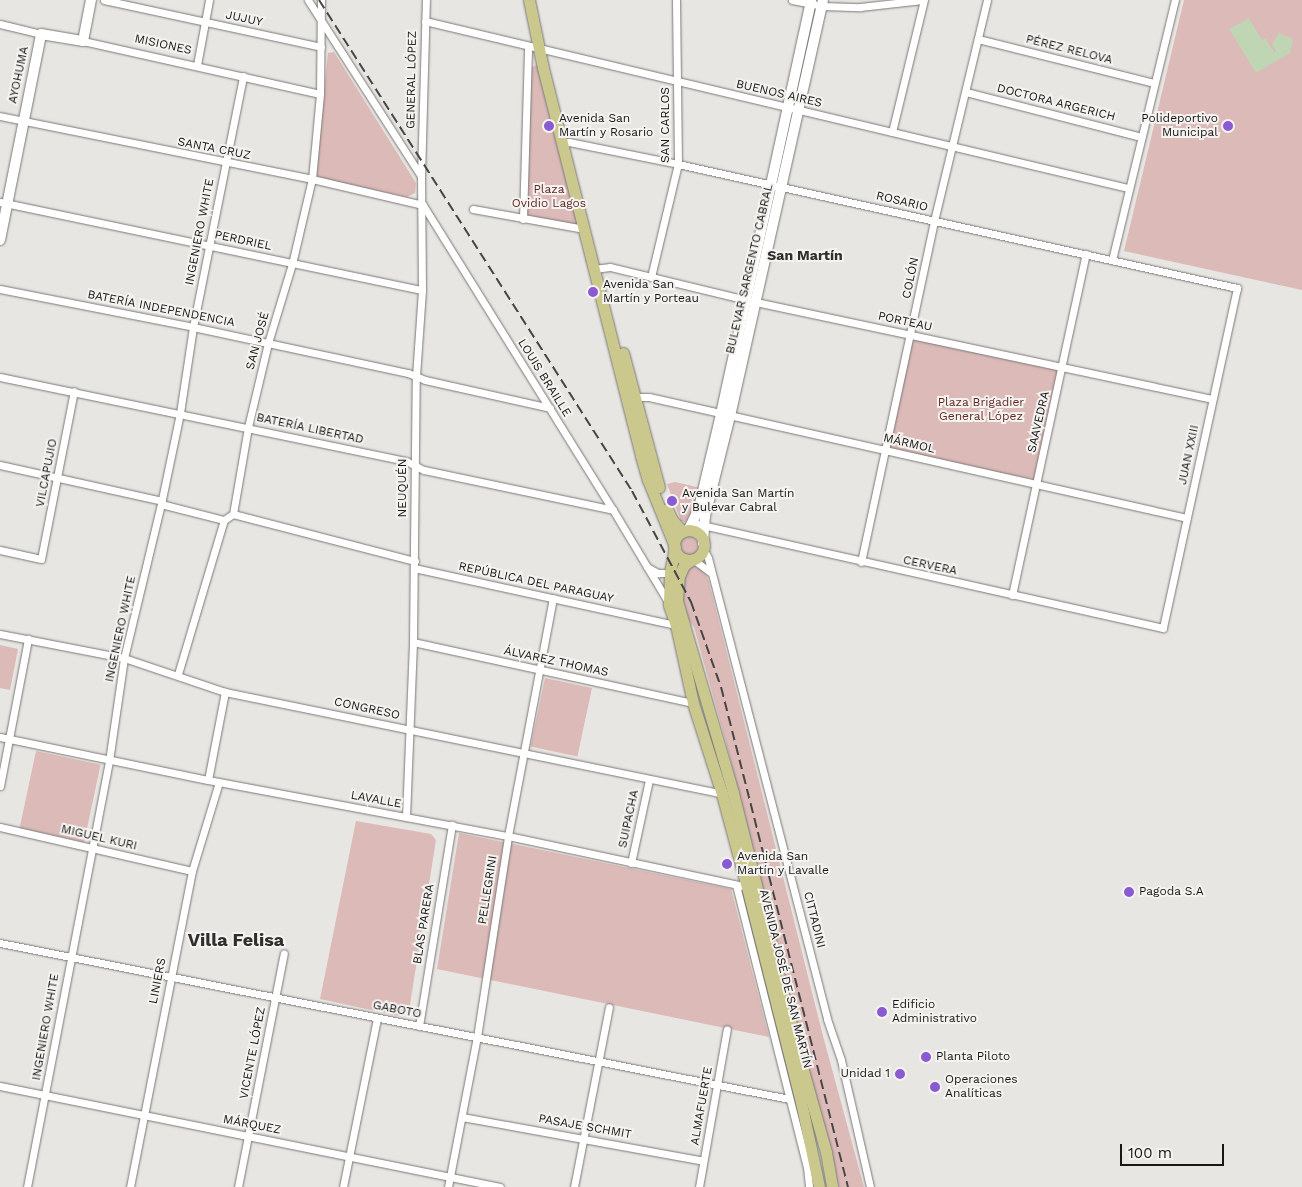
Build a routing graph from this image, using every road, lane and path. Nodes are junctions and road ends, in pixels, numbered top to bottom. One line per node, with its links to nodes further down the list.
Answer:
1 (91, 0): 22 (main road)
2 (104, 0): 18 (street, JUJUY)
3 (209, 0): 18 (street)
4 (308, 0): 16 (street)
5 (426, 0): 17 (street, GENERAL LÓPEZ)
6 (529, 0): 24 (main road)
7 (536, 0): 24 (main road)
8 (676, 0): 29 (street, SAN CARLOS)
9 (792, 0): 14 (street)
10 (921, 0): 15 (street); 36 (street)
11 (987, 0): 21 (street, COLÓN)
12 (1175, 0): 30 (street)
13 (321, 2): 16 (street, SAN JOSÉ)
14 (811, 2): 15 (street); 33 (main road, BULEVAR SARGENTO CABRAL)
15 (823, 3): 33 (main road, BULEVAR SARGENTO CABRAL)
16 (321, 21): 23 (street, SAN JOSÉ); 43 (street)
17 (425, 21): 24 (street, BUENOS AIRES); 40 (street, GENERAL LÓPEZ)
18 (205, 22): 23 (street, JUJUY); 25 (street)
19 (0, 24): 20 (street, MISIONES)
20 (41, 34): 22 (main road, MISIONES); 35 (main road, AYOHUMA)
21 (978, 39): 30 (street, PÉREZ RELOVA); 31 (street, COLÓN)
22 (83, 41): 25 (street, MISIONES)
23 (321, 47): 32 (street, SAN JOSÉ)
24 (538, 48): 26 (main road); 27 (street); 29 (street, BUENOS AIRES); 38 (main road)
25 (197, 65): 28 (street, MISIONES)
26 (543, 68): 27 (street); 38 (main road)
27 (528, 70): 50 (street)
28 (243, 76): 32 (street, MISIONES); 41 (street, INGENIERO WHITE)
29 (677, 81): 33 (street, BUENOS AIRES); 42 (street, SAN CARLOS)
30 (1154, 83): 37 (street)
31 (966, 92): 37 (street, DOCTORA ARGERICH); 39 (street, COLÓN)
32 (320, 94): 44 (street, SAN JOSÉ)
33 (793, 109): 36 (street, BUENOS AIRES); 45 (main road, BULEVAR SARGENTO CABRAL)
34 (0, 116): 35 (street, SANTA CRUZ)
35 (22, 120): 41 (street, SANTA CRUZ); 47 (main road, AYOHUMA)
36 (892, 132): 39 (street, BUENOS AIRES)
37 (1141, 137): 46 (street)
38 (566, 143): 42 (street, ROSARIO); 52 (main road); 58 (main road)
39 (952, 146): 46 (street, BUENOS AIRES); 51 (street, COLÓN)
40 (422, 160): 43 (street, NEUQUÉN)
41 (226, 163): 44 (street, SANTA CRUZ); 54 (street, INGENIERO WHITE)
42 (678, 164): 45 (street, ROSARIO); 59 (street, SAN CARLOS)
43 (421, 176): 48 (street, NEUQUÉN)
44 (312, 179): 48 (street, SANTA CRUZ); 57 (street, SAN JOSÉ)
45 (777, 186): 51 (street, ROSARIO); 63 (main road, BULEVAR SARGENTO CABRAL)
46 (1128, 188): 56 (street)
47 (4, 203): 53 (main road, AYOHUMA); 54 (street, PERDRIEL)
48 (423, 205): 62 (street, NEUQUÉN); 73 (street, LOUIS BRAILLE)
49 (473, 209): 50 (street)
50 (523, 219): 52 (street)
51 (934, 221): 55 (street, ROSARIO); 65 (street, COLÓN)
52 (584, 228): 58 (main road)
53 (0, 240)
54 (209, 245): 57 (street, PERDRIEL); 64 (street, INGENIERO WHITE)
55 (1086, 254): 56 (street, ROSARIO); 67 (street, SAAVEDRA)
56 (1112, 260): 60 (street, ROSARIO)
57 (292, 264): 62 (street, PERDRIEL); 66 (street, SAN JOSÉ)
58 (597, 268): 59 (street, PORTEAU); 71 (main road)
59 (651, 277): 63 (street, PORTEAU)
60 (1237, 288): 72 (street, JUAN XXIII)
61 (0, 289): 64 (street, BATERÍA INDEPENDENCIA)
62 (422, 290): 68 (street, NEUQUÉN)
63 (751, 301): 65 (street, PORTEAU); 75 (main road, BULEVAR SARGENTO CABRAL)
64 (193, 327): 66 (street, BATERÍA INDEPENDENCIA); 74 (street, INGENIERO WHITE)
65 (910, 335): 67 (street, PORTEAU); 77 (street, COLÓN)
66 (268, 343): 68 (street, BATERÍA INDEPENDENCIA); 76 (street, SAN JOSÉ)
67 (1063, 366): 72 (street, PORTEAU); 81 (street, SAAVEDRA)
68 (416, 376): 73 (street, BATERÍA INDEPENDENCIA); 79 (street, NEUQUÉN)
69 (0, 377): 70 (street, BATERÍA LIBERTAD)
70 (74, 391): 74 (street, BATERÍA LIBERTAD); 80 (street, VILCAPUJIO)
71 (630, 397): 75 (street, MÁRMOL); 87 (main road); 89 (main road)
72 (1212, 400): 85 (street, JUAN XXIII)
73 (550, 408): 83 (street, LOUIS BRAILLE)
74 (180, 413): 76 (street, BATERÍA LIBERTAD); 82 (street, INGENIERO WHITE)
75 (726, 415): 77 (street, MÁRMOL); 87 (main road, BULEVAR SARGENTO CABRAL)
76 (248, 427): 79 (street, BATERÍA LIBERTAD); 84 (street, SAN JOSÉ)
77 (885, 450): 81 (street, MÁRMOL); 92 (street, COLÓN)
78 (0, 465): 80 (street)
79 (414, 465): 83 (street, BATERÍA LIBERTAD); 93 (street, NEUQUÉN)
80 (58, 478): 82 (street); 90 (street, VILCAPUJIO)
81 (1036, 484): 85 (street, MÁRMOL); 97 (street, SAAVEDRA)
82 (161, 503): 86 (street); 106 (street, INGENIERO WHITE)
83 (613, 510): 94 (street, LOUIS BRAILLE)
84 (233, 514): 86 (street); 93 (street, REPÚBLICA DEL PARAGUAY)
85 (1187, 518): 102 (street, JUAN XXIII)
86 (224, 520): 108 (street)
87 (692, 527): 88 (main road); 89 (main road); 92 (street, CERVERA)
88 (703, 545): 91 (main road); 95 (street, CITTADINI)
89 (674, 546): 91 (main road); 96 (main road, AVENIDA JOSÉ DE SAN MARTÍN)
90 (0, 550)
91 (693, 560): 95 (street); 120 (main road, AVENIDA JOSÉ DE SAN MARTÍN)
92 (861, 562): 97 (street, CERVERA)
93 (414, 564): 98 (street, REPÚBLICA DEL PARAGUAY); 105 (street, NEUQUÉN)
94 (645, 566): 96 (street); 99 (street, LOUIS BRAILLE)
95 (711, 572): 162 (street, CITTADINI)
96 (670, 573): 99 (main road, AVENIDA JOSÉ DE SAN MARTÍN)
97 (1012, 595): 102 (street, CERVERA)
98 (553, 598): 100 (street, REPÚBLICA DEL PARAGUAY); 107 (street, PELLEGRINI)
99 (669, 606): 100 (street); 101 (main road, AVENIDA JOSÉ DE SAN MARTÍN)
100 (653, 620): 101 (street, REPÚBLICA DEL PARAGUAY)
101 (676, 625): 110 (main road, AVENIDA JOSÉ DE SAN MARTÍN)
102 (1163, 628)
103 (0, 634): 104 (street, CONGRESO)
104 (28, 639): 106 (street, CONGRESO); 113 (street)
105 (413, 642): 107 (street, ÁLVAREZ THOMAS); 111 (street, NEUQUÉN)
106 (124, 658): 108 (street, CONGRESO); 115 (street, INGENIERO WHITE)
107 (540, 671): 110 (street, ÁLVAREZ THOMAS); 114 (street, PELLEGRINI)
108 (178, 674): 109 (street, CONGRESO)
109 (225, 692): 111 (street, CONGRESO); 116 (street)
110 (694, 703): 120 (main road, AVENIDA JOSÉ DE SAN MARTÍN)
111 (410, 730): 114 (street, CONGRESO); 121 (street, NEUQUÉN)
112 (0, 737): 113 (street, LAVALLE)
113 (9, 739): 115 (street, LAVALLE); 119 (street)
114 (524, 752): 117 (street, CONGRESO); 124 (street, PELLEGRINI)
115 (109, 761): 116 (street, LAVALLE); 125 (street, INGENIERO WHITE)
116 (208, 780): 118 (street, LAVALLE)
117 (649, 780): 120 (street, CONGRESO); 126 (street, SUIPACHA)
118 (219, 782): 121 (street, LAVALLE); 127 (street, LINIERS)
119 (0, 786)
120 (727, 794): 128 (main road, AVENIDA JOSÉ DE SAN MARTÍN); 161 (main road, AVENIDA JOSÉ DE SAN MARTÍN)
121 (406, 817): 122 (street, LAVALLE)
122 (452, 825): 124 (street, LAVALLE); 136 (street, BLAS PARERA)
123 (0, 827): 125 (street, MIGUEL KURI)
124 (508, 836): 126 (street, LAVALLE); 138 (street, PELLEGRINI)
125 (92, 848): 127 (street, MIGUEL KURI); 131 (street, INGENIERO WHITE)
126 (631, 863): 128 (street, LAVALLE)
127 (192, 871): 132 (street, LINIERS)
128 (742, 886): 143 (street); 160 (main road, AVENIDA JOSÉ DE SAN MARTÍN)
129 (0, 943): 131 (street, GABOTO)
130 (284, 953): 133 (street, VICENTE LÓPEZ)
131 (70, 957): 132 (street, GABOTO); 142 (street, INGENIERO WHITE)
132 (170, 976): 133 (street, GABOTO); 144 (street, LINIERS)
133 (276, 997): 135 (street, GABOTO); 146 (street, VICENTE LÓPEZ)
134 (609, 1007): 139 (street)
135 (377, 1018): 136 (street, GABOTO); 148 (street)
136 (419, 1026): 138 (street, GABOTO)
137 (727, 1029): 140 (street, ALMAFUERTE)
138 (477, 1037): 139 (street, GABOTO); 145 (street, PELLEGRINI)
139 (598, 1061): 140 (street, GABOTO); 147 (street)
140 (717, 1085): 143 (street, GABOTO); 149 (street, ALMAFUERTE)
141 (0, 1086): 142 (street, MÁRQUEZ)
142 (46, 1095): 144 (street, MÁRQUEZ); 151 (street, INGENIERO WHITE)
143 (789, 1099): 159 (street)
144 (146, 1115): 146 (street, MÁRQUEZ); 152 (street, LINIERS)
145 (462, 1117): 147 (street, PASAJE SCHMIT); 150 (street, PELLEGRINI)
146 (248, 1136): 148 (street, MÁRQUEZ); 153 (street, VICENTE LÓPEZ)
147 (583, 1138): 149 (street, PASAJE SCHMIT); 157 (street)
148 (349, 1156): 150 (street, MÁRQUEZ); 154 (street)
149 (703, 1161): 158 (street, ALMAFUERTE)
150 (450, 1177): 155 (street, PELLEGRINI); 156 (street, MÁRQUEZ)
151 (28, 1187)
152 (130, 1187)
153 (238, 1187)
154 (343, 1187)
155 (448, 1187)
156 (500, 1187)
157 (574, 1187)
158 (699, 1187)
159 (809, 1187)
160 (819, 1187)
161 (834, 1187)
162 (870, 1187)

